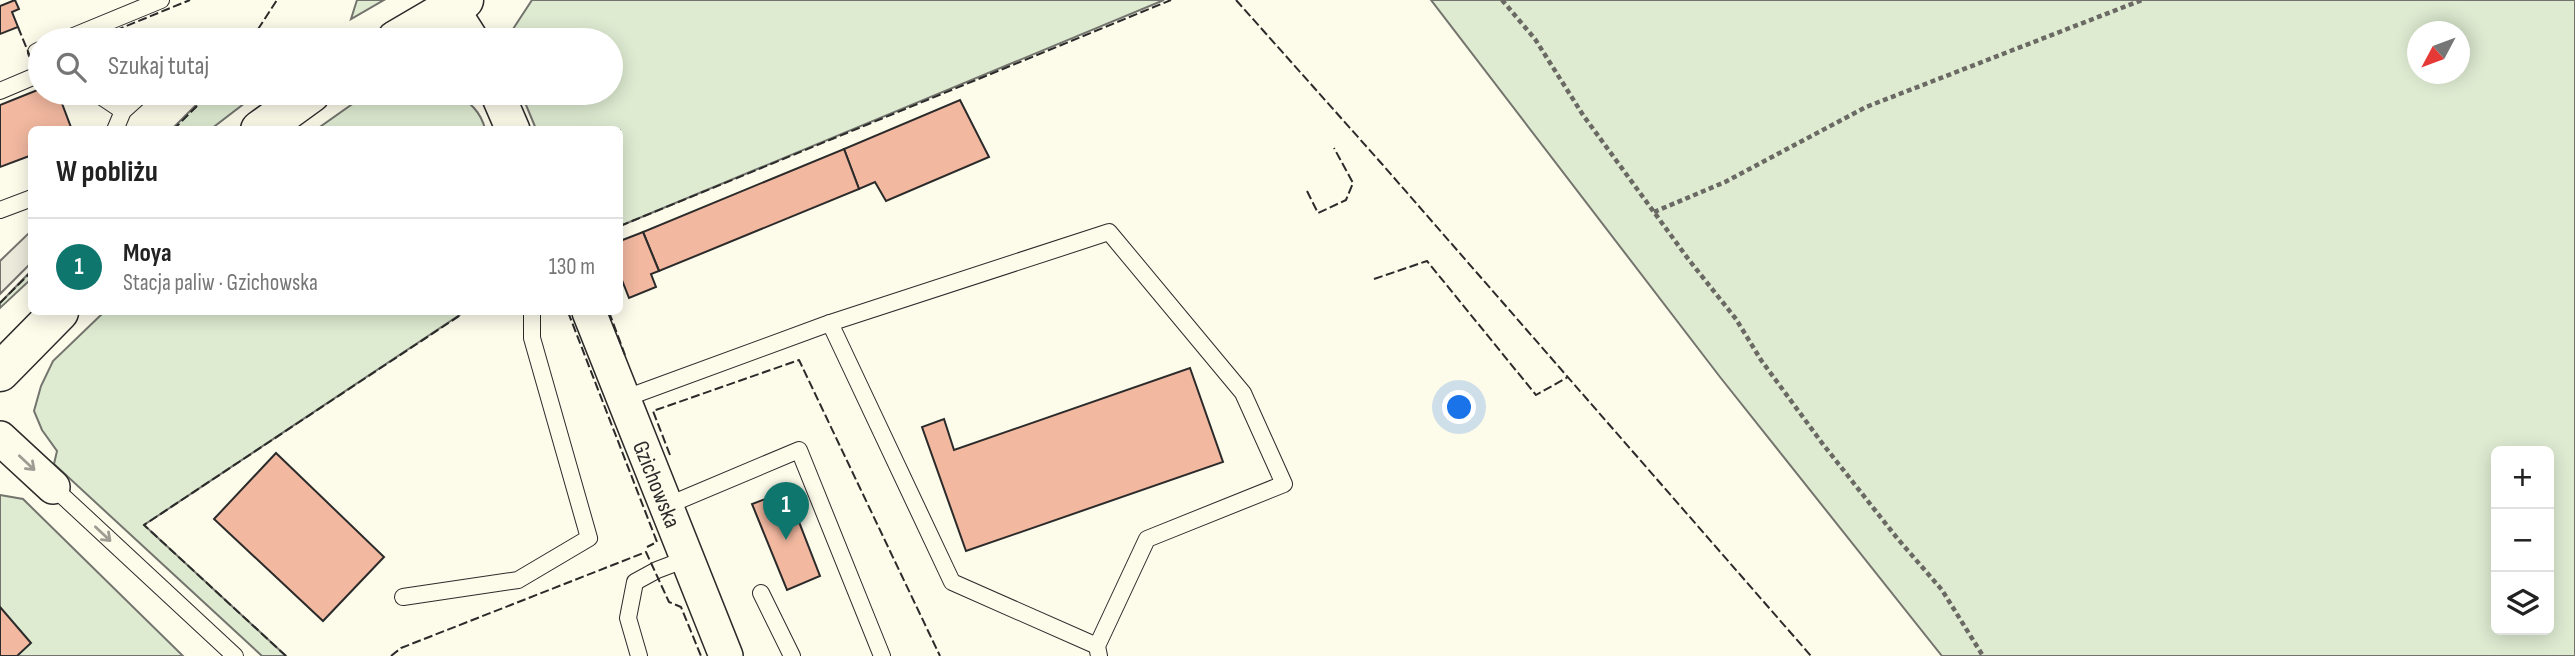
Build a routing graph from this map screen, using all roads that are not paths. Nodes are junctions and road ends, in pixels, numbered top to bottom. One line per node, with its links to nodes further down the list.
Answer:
1 (161, 0): 3 (lane)
2 (458, 3): 4 (street); 5 (street)
3 (93, 28)
4 (416, 28)
5 (467, 28)
6 (28, 79): 7 (lane)
7 (0, 91)
8 (114, 105): 12 (lane)
9 (129, 105): 12 (lane)
10 (294, 105): 14 (street)
11 (502, 105): 15 (street)
12 (123, 111): 13 (lane)
13 (117, 126)
14 (266, 126)
15 (511, 126)
16 (28, 200): 17 (lane)
17 (0, 210)
18 (56, 315): 22 (street)
19 (532, 315): 29 (lane)
20 (590, 315): 23 (street, Gzichowska)
21 (830, 323): 23 (lane); 30 (lane); 30 (lane)
22 (0, 372)
23 (623, 399): 26 (street, Gzichowska)
24 (0, 438): 25 (street, one-way to 25)
25 (53, 487): 31 (lane, one-way to 31)
26 (666, 506): 27 (street, Gzichowska); 35 (lane)
27 (686, 559): 32 (lane); 33 (street, Gzichowska)
28 (761, 593): 34 (lane)
29 (403, 597)
30 (1098, 651)
31 (235, 656)
32 (639, 656)
33 (726, 656)
34 (792, 656)
35 (882, 656)

